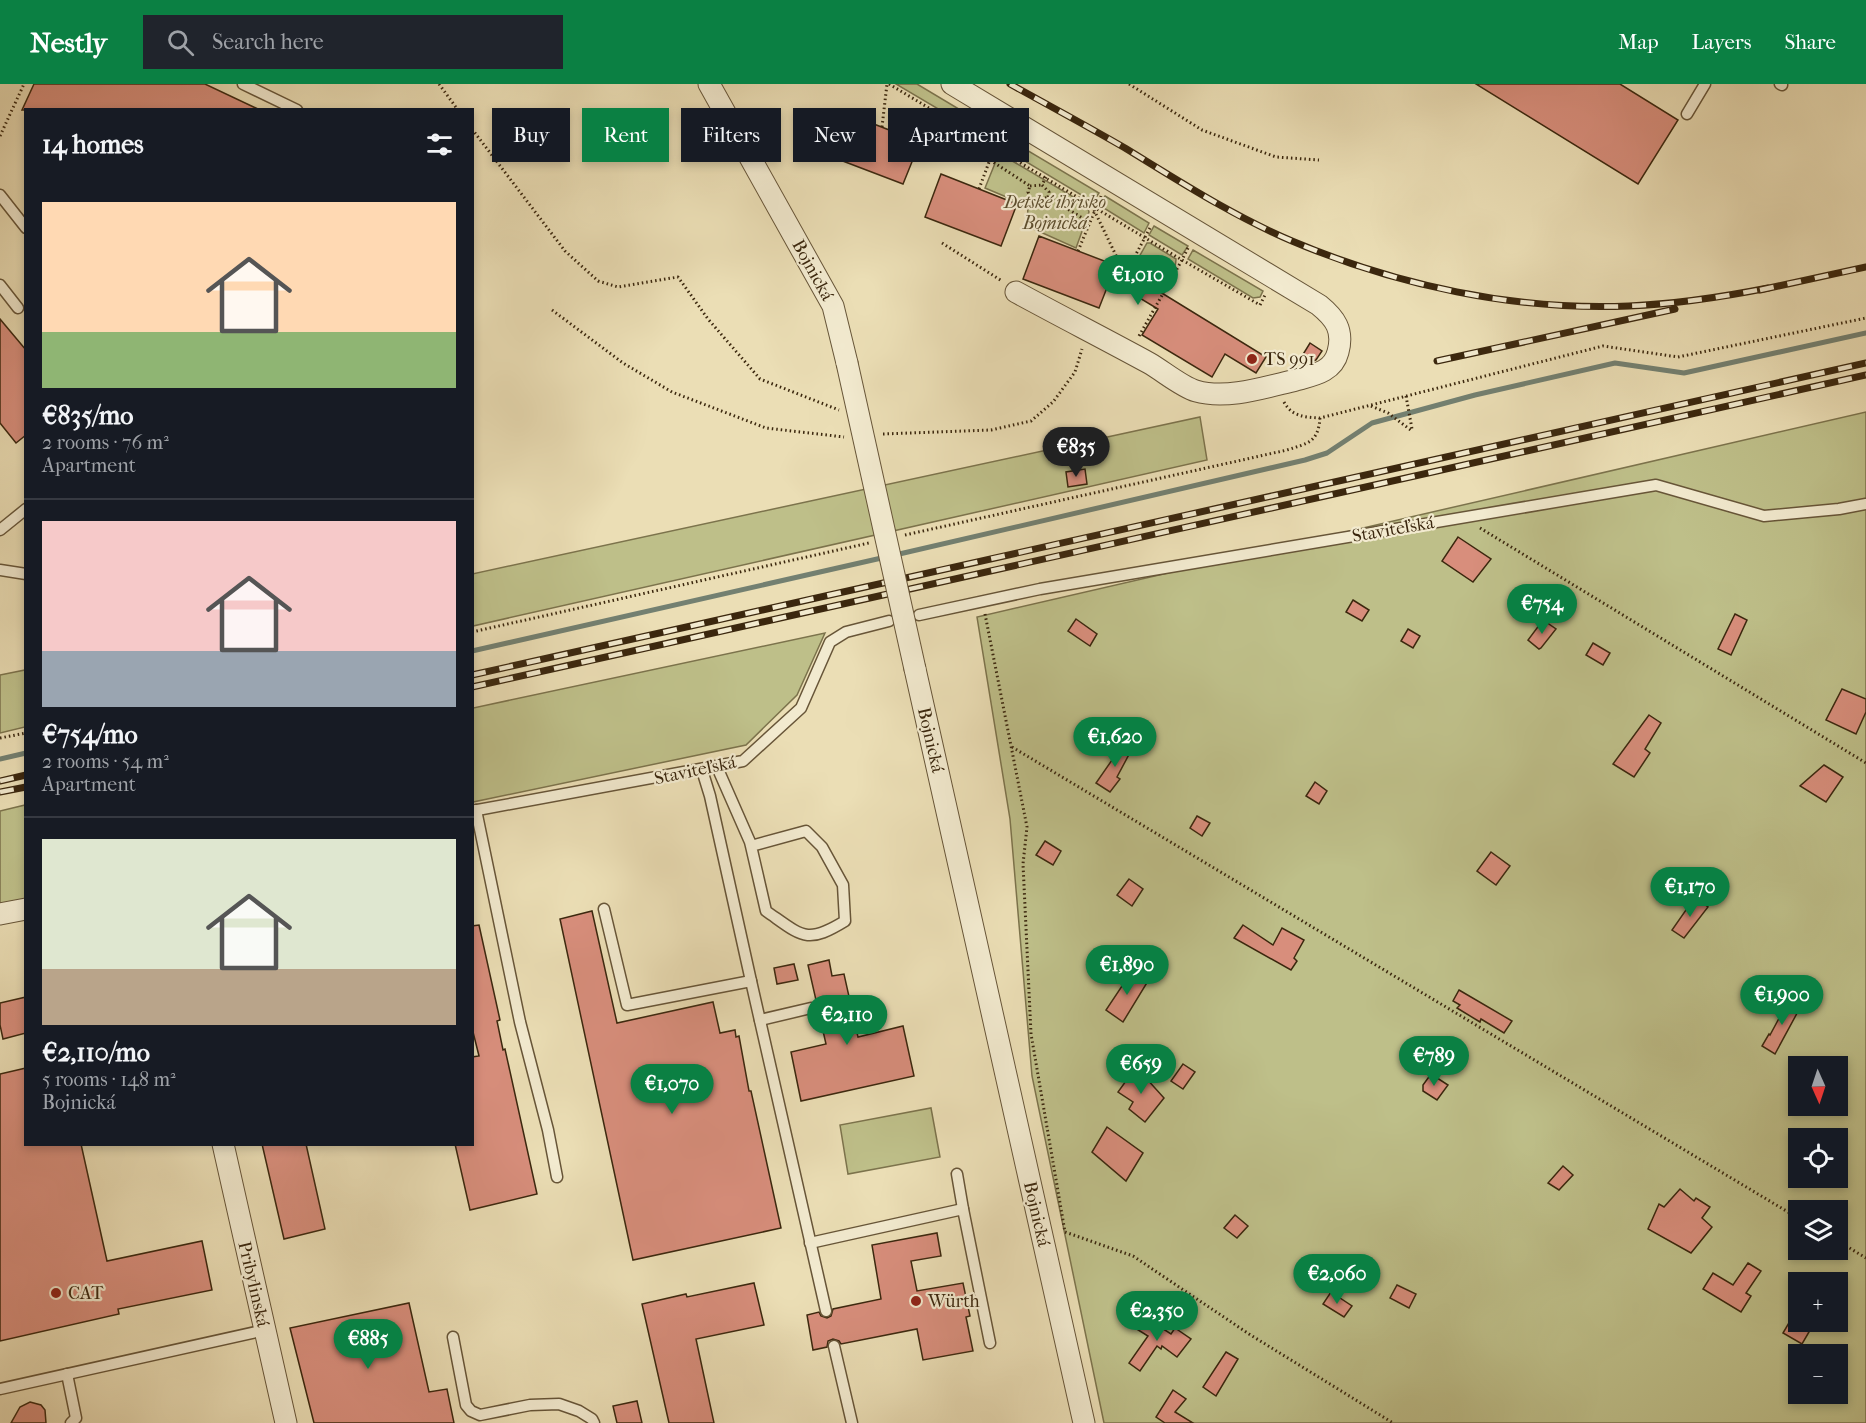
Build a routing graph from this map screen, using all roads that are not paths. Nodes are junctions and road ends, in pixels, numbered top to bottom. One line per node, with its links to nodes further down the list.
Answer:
1 (243, 84): 5 (lane)
2 (709, 84): 45 (street, Bojnická, bridge)
3 (952, 84): 10 (street)
4 (1705, 84): 6 (lane)
5 (293, 108)
6 (1687, 114)
7 (0, 195): 8 (lane)
8 (24, 225)
9 (0, 285): 11 (lane)
10 (1016, 292)
11 (18, 308)
12 (1866, 504): 17 (lane, Staviteľská)
13 (24, 511): 14 (lane)
14 (0, 530)
15 (0, 570): 16 (lane)
16 (24, 574)
17 (919, 615)
18 (889, 621): 19 (lane, Staviteľská)
19 (717, 767): 20 (lane, Staviteľská); 22 (lane)
20 (702, 770): 21 (lane, Staviteľská); 26 (lane)
21 (474, 811): 31 (lane)
22 (751, 846): 22 (lane)
23 (24, 909): 25 (street)
24 (604, 909): 26 (lane)
25 (0, 914)
26 (751, 981): 28 (lane)
27 (811, 1008): 28 (lane)
28 (760, 1020): 33 (lane)
29 (223, 1146): 35 (street, Pribylinská)
30 (957, 1174): 32 (lane)
31 (557, 1177)
32 (963, 1209): 33 (lane); 37 (lane)
33 (810, 1243): 34 (lane)
34 (826, 1311)
35 (265, 1330): 39 (lane); 42 (street, Pribylinská)
36 (453, 1336): 43 (lane)
37 (990, 1343)
38 (834, 1346): 44 (lane)
39 (67, 1374): 40 (lane); 41 (lane)
40 (0, 1389)
41 (71, 1423)
42 (286, 1423)
43 (594, 1423)
44 (852, 1423)
45 (1084, 1423)

